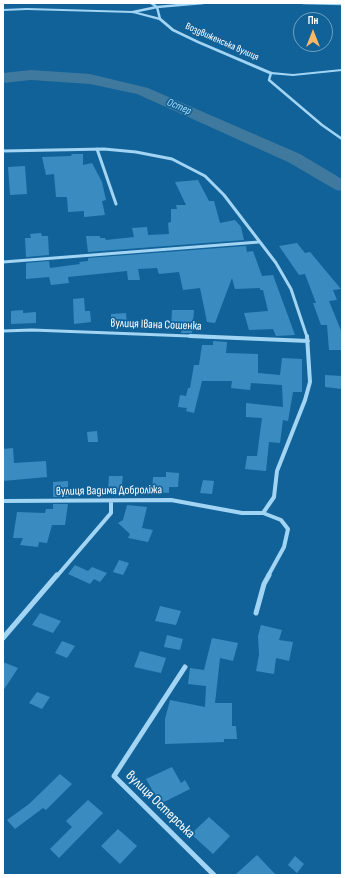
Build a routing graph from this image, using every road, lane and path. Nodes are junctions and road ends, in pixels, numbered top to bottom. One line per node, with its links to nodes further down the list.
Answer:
1 (151, 3): 5 (street)
2 (203, 3): 5 (street)
3 (303, 3): 4 (street)
4 (342, 4)
5 (157, 7): 7 (street); 8 (street)
6 (3, 10): 7 (street, Воздвиженська вулиця)
7 (133, 12): 8 (street, Воздвиженська вулиця)
8 (160, 19): 10 (street, Воздвиженська вулиця)
9 (342, 70): 10 (street, Воздвиженська вулиця)
10 (271, 73): 11 (street)
11 (342, 139)
12 (97, 149): 13 (street); 14 (street); 15 (street)
13 (3, 151)
14 (116, 204)
15 (259, 242): 16 (street); 18 (street)
16 (3, 262)
17 (3, 331): 18 (street, вулиця Івана Сошенка)
18 (308, 341): 21 (street)
19 (3, 501): 20 (street, вулиця Вадима Доброліжа)
20 (111, 502): 21 (street, вулиця Вадима Доброліжа); 23 (street)
21 (263, 514): 22 (street)
22 (256, 613)
23 (3, 638)
24 (185, 666): 25 (street, вулиця Остерська)
25 (214, 875)

